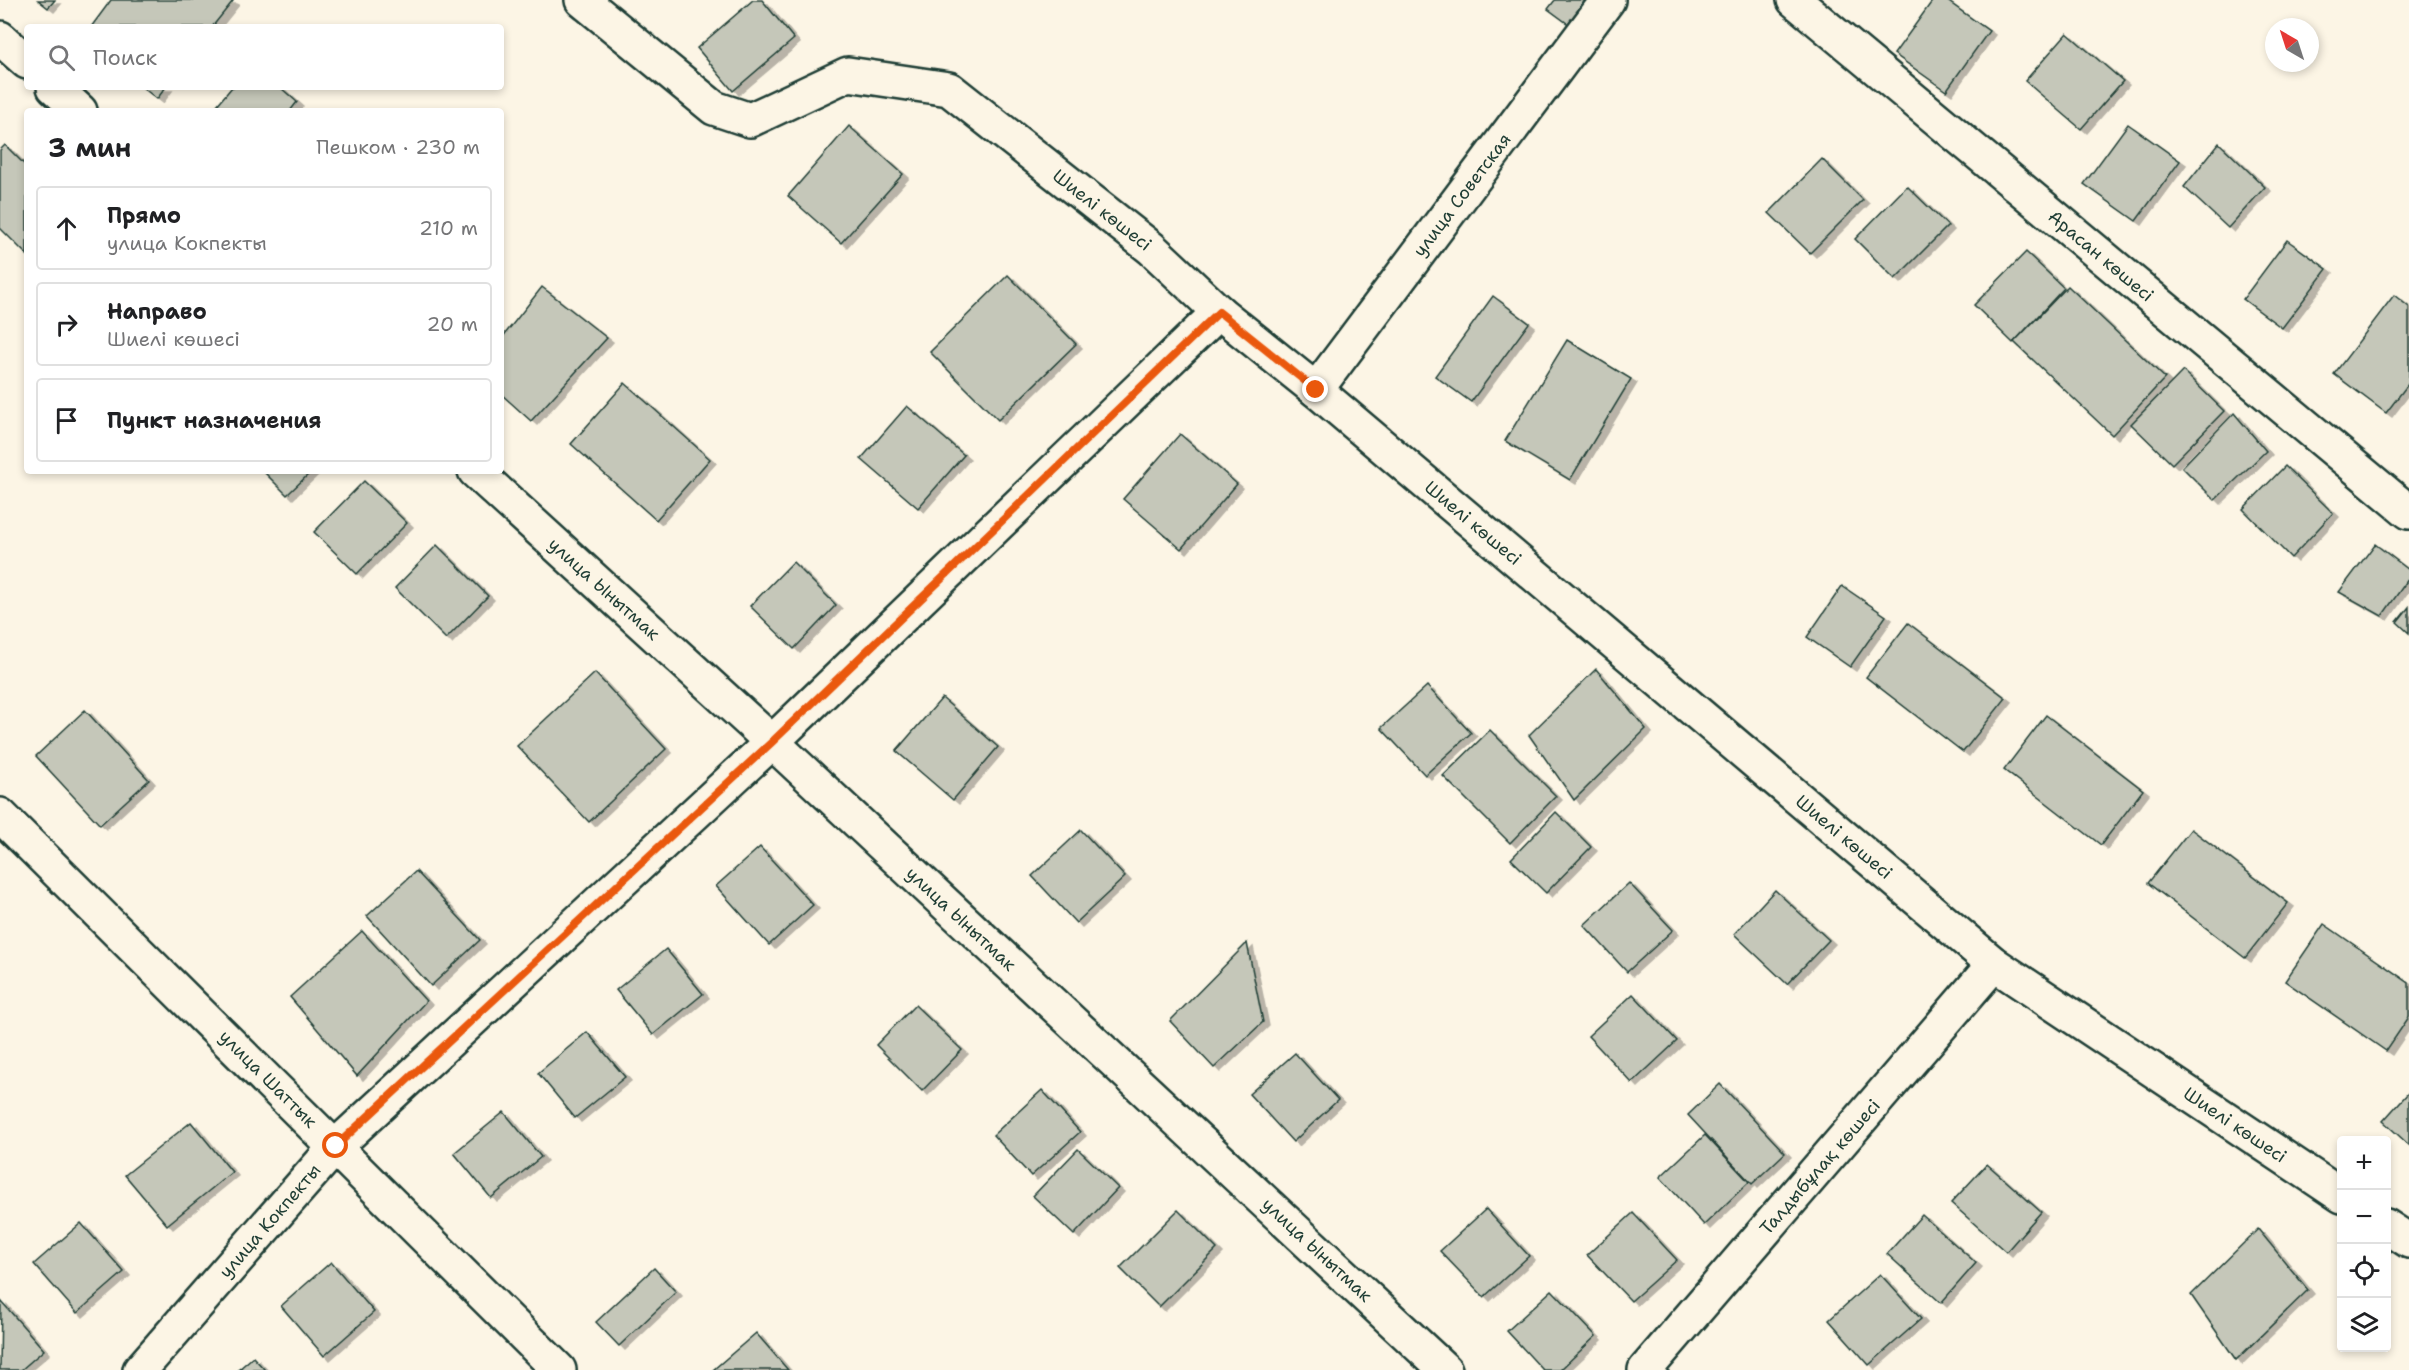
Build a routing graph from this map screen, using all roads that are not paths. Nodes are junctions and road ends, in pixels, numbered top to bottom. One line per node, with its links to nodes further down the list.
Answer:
1 (582, 0): 8 (street, Шиелі көшесі)
2 (1608, 0): 9 (street, улица Советская)
3 (1794, 0): 11 (street, Арасан көшесі)
4 (0, 38): 5 (street)
5 (24, 59)
6 (57, 90): 7 (street)
7 (77, 108)
8 (1219, 312): 9 (street, Шиелі көшесі); 12 (street, улица Кокпекты)
9 (1316, 390): 14 (street, Шиелі көшесі)
10 (478, 474): 12 (street, улица Ынытмак)
11 (2409, 512)
12 (772, 742): 15 (street, улица Кокпекты); 21 (street, улица Ынытмак)
13 (0, 815): 15 (street, улица Шаттык)
14 (1994, 964): 16 (street, Шиелі көшесі); 22 (street, Талдыбұлақ көшесі)
15 (336, 1146): 19 (street, улица Кокпекты); 20 (street, улица Шаттык)
16 (2337, 1193)
17 (2391, 1229): 18 (street)
18 (2409, 1241)
19 (140, 1370)
20 (560, 1370)
21 (1445, 1370)
22 (1645, 1370)

